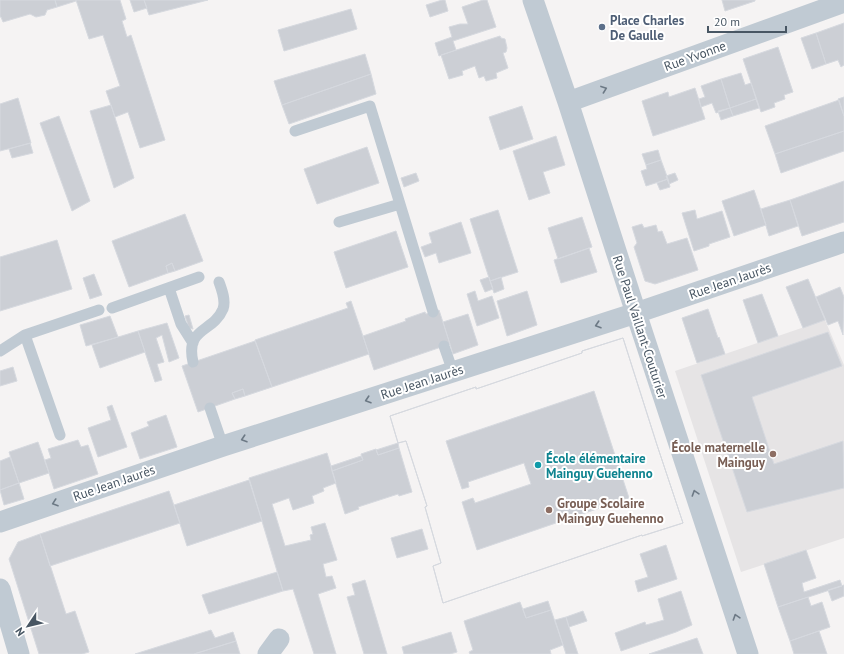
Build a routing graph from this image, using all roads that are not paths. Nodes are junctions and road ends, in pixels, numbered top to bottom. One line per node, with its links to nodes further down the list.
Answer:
1 (533, 0): 3 (street, Rue Paul Vaillant-Couturier)
2 (844, 2): 3 (street, Rue Yvonne, one-way to 2)
3 (568, 102): 14 (street, Rue Paul Vaillant-Couturier)
4 (296, 131): 5 (lane)
5 (400, 204): 6 (lane); 13 (lane)
6 (339, 222)
7 (844, 242): 14 (street, Rue Jean Jaurès)
8 (198, 278): 10 (lane)
9 (219, 282): 16 (lane)
10 (169, 288): 11 (lane); 16 (lane)
11 (112, 308)
12 (99, 310): 15 (lane)
13 (433, 312)
14 (636, 313): 20 (street, Rue Jean Jaurès, one-way to 20); 27 (street, Rue Paul Vaillant-Couturier, one-way to 14)
15 (25, 335): 18 (lane); 22 (lane)
16 (193, 343): 19 (lane)
17 (444, 346): 20 (lane)
18 (0, 351)
19 (193, 362)
20 (453, 372): 23 (street, Rue Jean Jaurès, one-way to 23)
21 (210, 408): 23 (lane)
22 (60, 435)
23 (223, 446): 24 (street, Rue Jean Jaurès, one-way to 24)
24 (0, 522)
25 (0, 589): 26 (street)
26 (19, 654)
27 (748, 654)

